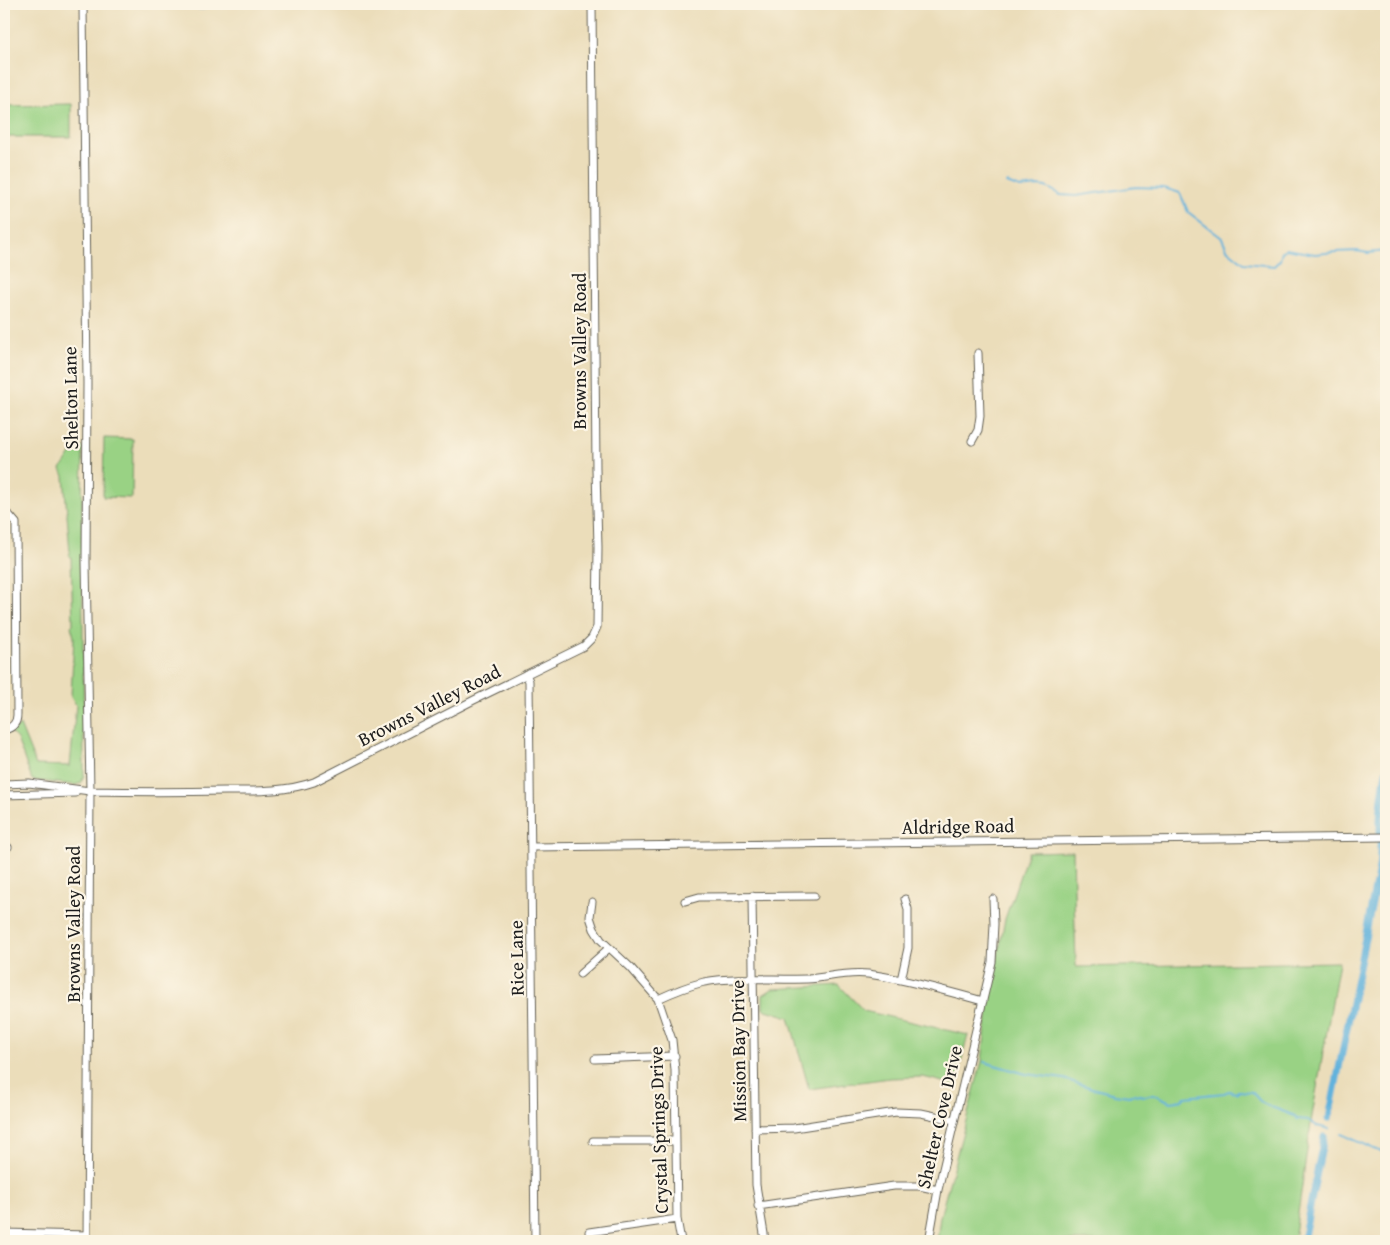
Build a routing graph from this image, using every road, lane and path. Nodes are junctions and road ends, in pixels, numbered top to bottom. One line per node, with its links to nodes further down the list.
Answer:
1 (83, 4): 9 (street, Shelton Lane)
2 (592, 4): 6 (street, Browns Valley Road)
3 (978, 353): 4 (street)
4 (972, 441)
5 (4, 512): 7 (street)
6 (526, 674): 9 (street, Browns Valley Road); 12 (street, Rice Lane)
7 (4, 730)
8 (4, 784): 9 (street)
9 (90, 792): 10 (street); 36 (street, Browns Valley Road)
10 (4, 795)
11 (1386, 837): 12 (street, Aldridge Road)
12 (531, 847): 38 (street, Rice Lane)
13 (752, 896): 14 (street); 17 (street); 21 (street, Mission Bay Drive)
14 (814, 896)
15 (905, 899): 22 (street)
16 (993, 899): 24 (street, Shelter Cove Drive)
17 (685, 901)
18 (592, 902): 19 (street, Crystal Springs Drive)
19 (609, 948): 20 (street); 23 (street, Crystal Springs Drive)
20 (580, 974)
21 (753, 980): 22 (street); 23 (street); 28 (street, Mission Bay Drive)
22 (901, 980): 24 (street)
23 (658, 999): 25 (street, Crystal Springs Drive)
24 (983, 1000): 27 (street, Shelter Cove Drive)
25 (675, 1056): 26 (street); 30 (street, Crystal Springs Drive)
26 (595, 1059)
27 (954, 1120): 28 (street); 31 (street, Shelter Cove Drive)
28 (755, 1129): 32 (street, Mission Bay Drive)
29 (593, 1141): 30 (street)
30 (676, 1141): 33 (street, Crystal Springs Drive)
31 (938, 1190): 32 (street); 40 (street, Shelter Cove Drive)
32 (758, 1206): 37 (street, Mission Bay Drive)
33 (677, 1219): 34 (street); 39 (street, Crystal Springs Drive)
34 (589, 1232)
35 (4, 1233): 36 (street)
36 (87, 1238)
37 (765, 1240)
38 (535, 1241)
39 (681, 1241)
40 (929, 1241)

